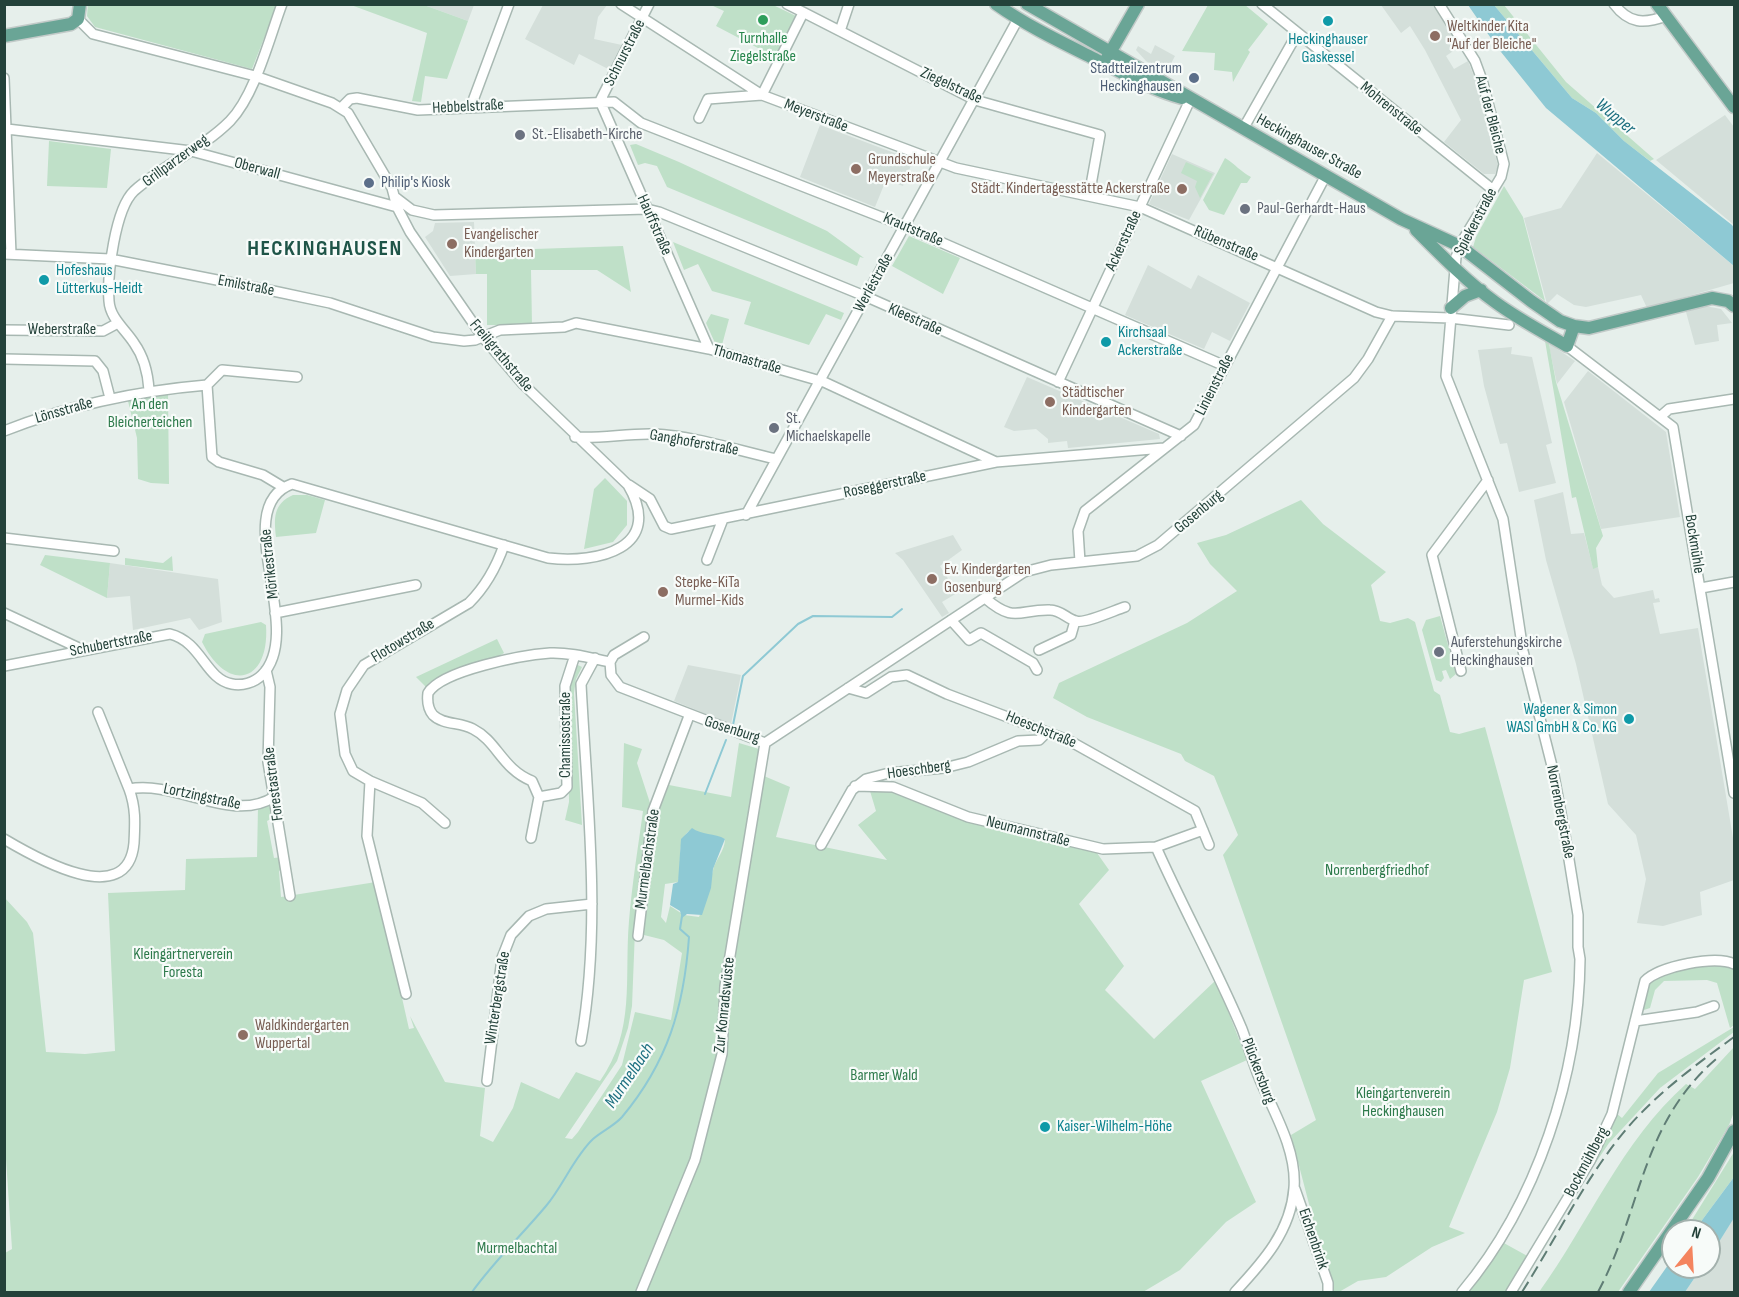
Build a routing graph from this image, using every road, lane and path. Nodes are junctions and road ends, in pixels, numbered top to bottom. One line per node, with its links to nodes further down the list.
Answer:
1 (80, 4): 17 (main road)
2 (282, 4): 25 (street, Grillparzerweg)
3 (509, 4): 31 (street)
4 (621, 4): 19 (street)
5 (650, 4): 19 (street, Schnurstraße)
6 (787, 4): 15 (street, Ziegelstraße)
7 (849, 4): 20 (street)
8 (996, 4): 18 (main road, Heckinghauser Straße)
9 (1138, 4): 23 (main road)
10 (1262, 4): 21 (street, Mohrenstraße)
11 (1439, 4): 39 (street, Auf der Bleiche)
12 (1614, 4): 16 (street)
13 (1657, 4): 16 (main road)
14 (1027, 5): 23 (main road, Heckinghauser Straße)
15 (803, 13): 20 (street, Ziegelstraße); 27 (street)
16 (1666, 16): 32 (main road)
17 (78, 19): 22 (main road); 25 (street)
18 (1018, 19): 24 (main road, Heckinghauser Straße); 28 (street, Werléstraße)
19 (642, 20): 27 (street); 30 (street, Schnurstraße)
20 (840, 31): 28 (street, Ziegelstraße)
21 (1297, 34): 36 (street); 41 (street, Mohrenstraße)
22 (4, 36)
23 (1110, 52): 24 (main road); 29 (main road, Heckinghauser Straße)
24 (1103, 63): 29 (main road, Heckinghauser Straße)
25 (255, 76): 33 (street); 37 (street, Grillparzerweg)
26 (4, 78): 35 (street)
27 (762, 95): 34 (street, Meyerstraße); 38 (street, Meyerstraße)
28 (975, 100): 38 (street, Werléstraße); 42 (street, Ziegelstraße)
29 (1190, 100): 36 (main road, Heckinghauser Straße); 44 (street, Ackerstraße)
30 (600, 102): 31 (street, Hebbelstraße); 45 (street, Hauffstraße); 47 (street, Krautstraße)
31 (471, 106): 33 (street, Hebbelstraße)
32 (1734, 107)
33 (341, 108): 43 (street, Freiligrathstraße)
34 (699, 118)
35 (7, 129): 37 (street, Oberwall); 49 (street)
36 (1243, 129): 40 (main road, Heckinghauser Straße)
37 (192, 151): 43 (street, Oberwall); 50 (street, Grillparzerweg)
38 (940, 163): 42 (street, Rübenstraße); 47 (street, Werléstraße)
39 (1504, 164): 41 (street, Spiekerstraße)
40 (1326, 175): 46 (main road, Heckinghauser Straße); 51 (street, Linienstraße)
41 (1492, 189): 48 (street, Spiekerstraße)
42 (1089, 196): 44 (street, Rübenstraße)
43 (396, 202): 45 (street, Oberwall); 63 (street, Freiligrathstraße)
44 (1140, 207): 51 (street, Rübenstraße); 56 (street, Ackerstraße)
45 (647, 209): 54 (street, Kleestraße); 65 (street, Hauffstraße)
46 (1411, 224): 48 (main road, Heckinghauser Straße); 52 (main road, Heckinghauser Straße)
47 (906, 227): 54 (street, Werléstraße); 56 (street, Krautstraße)
48 (1460, 246): 52 (street, Spiekerstraße); 61 (main road, Heckinghauser Straße)
49 (8, 254): 50 (street, Emilstraße)
50 (110, 260): 59 (street, Grillparzerweg); 63 (street, Emilstraße)
51 (1278, 267): 58 (street, Rübenstraße); 67 (street, Linienstraße)
52 (1454, 268): 53 (main road, Heckinghauser Straße); 57 (street, Spiekerstraße)
53 (1480, 290): 57 (main road); 64 (main road, Heckinghauser Straße)
54 (867, 297): 69 (street, Werléstraße); 70 (street, Kleestraße)
55 (1734, 306): 61 (main road, Heckinghauser Straße)
56 (1093, 308): 67 (street, Krautstraße); 70 (street, Ackerstraße)
57 (1450, 313): 58 (street, Rübenstraße); 60 (street, Rübenstraße); 82 (street, Norrenbergstraße)
58 (1392, 316): 91 (street, Gosenburg)
59 (118, 323): 62 (street, Weberstraße); 72 (street, Grillparzerweg)
60 (1509, 325)
61 (1574, 326): 64 (main road)
62 (4, 330)
63 (482, 336): 65 (street, Thomastraße); 78 (street, Freiligrathstraße)
64 (1567, 346): 75 (street, Bockmühle)
65 (709, 349): 69 (street, Thomastraße)
66 (4, 359): 73 (street)
67 (1225, 366): 77 (street, Linienstraße)
68 (297, 377): 71 (street, Lönsstraße)
69 (819, 380): 80 (street, Werléstraße); 81 (street, Thomastraße)
70 (1058, 382): 77 (street, Kleestraße)
71 (207, 386): 72 (street, Lönsstraße); 84 (street)
72 (149, 390): 73 (street, Lönsstraße)
73 (110, 399): 76 (street, Lönsstraße)
74 (1734, 399): 75 (street)
75 (1661, 416): 94 (street, Bockmühle)
76 (4, 431)
77 (1181, 436): 79 (street, Linienstraße)
78 (575, 437): 80 (street, Ganghoferstraße); 83 (street, Freiligrathstraße)
79 (1164, 448): 81 (street, Roseggerstraße); 91 (street, Linienstraße)
80 (776, 459): 85 (street, Werléstraße)
81 (996, 462): 85 (street, Roseggerstraße)
82 (1488, 480): 110 (street); 143 (street, Norrenbergstraße)
83 (628, 485): 86 (street, Roseggerstraße); 88 (street, Freiligrathstraße)
84 (283, 487): 88 (street, Freiligrathstraße); 98 (street, Mörikestraße)
85 (746, 514): 86 (street, Roseggerstraße)
86 (723, 519): 90 (street)
87 (4, 538): 89 (street)
88 (504, 545): 116 (street, Flotowstraße)
89 (114, 551)
90 (707, 560)
91 (1080, 562): 95 (street, Gosenburg)
92 (1734, 582): 94 (street)
93 (416, 585): 98 (street)
94 (1701, 588): 119 (street, Bockmühle)
95 (985, 598): 99 (street, Gosenburg); 100 (street)
96 (1125, 607): 100 (street)
97 (4, 613): 102 (street)
98 (276, 614): 108 (street, Mörikestraße)
99 (951, 620): 109 (street); 111 (street, Gosenburg)
100 (1075, 621): 103 (street)
101 (644, 638): 106 (street)
102 (81, 649): 107 (street, Schubertstraße); 108 (street, Schubertstraße)
103 (1038, 650)
104 (574, 655): 105 (street, Chamissostraße); 121 (street, Chamissostraße); 121 (street, Chamissostraße)
105 (595, 658): 106 (street, Chamissostraße); 130 (street)
106 (610, 662): 113 (street, Gosenburg)
107 (4, 666)
108 (266, 670): 120 (street, Forestastraße)
109 (1037, 670)
110 (1461, 671)
111 (848, 688): 114 (street, Hoeschstraße); 115 (street, Gosenburg)
112 (98, 712): 118 (street)
113 (689, 716): 115 (street, Gosenburg); 131 (street, Murmelbachstraße)
114 (1047, 732): 117 (street, Hoeschberg); 123 (street, Hoeschstraße)
115 (765, 743): 140 (street, Zur Konradswüste)
116 (370, 781): 122 (street, Flotowstraße); 133 (street)
117 (855, 786): 126 (street); 128 (street, Neumannstraße)
118 (129, 789): 120 (street, Lortzingstraße); 125 (street)
119 (1734, 793)
120 (274, 797): 129 (street, Forestastraße)
121 (539, 797): 124 (street)
122 (445, 823)
123 (1203, 830): 127 (street, Hoeschstraße); 128 (street, Neumannstraße)
124 (531, 838)
125 (4, 840)
126 (820, 845)
127 (1209, 845)
128 (1156, 847): 139 (street, Plückersburg)
129 (290, 896)
130 (592, 903): 136 (street); 137 (street, Winterbergstraße)
131 (638, 936)
132 (1734, 964): 135 (street, Bockmühlberg)
133 (406, 994)
134 (1714, 1006): 135 (street)
135 (1635, 1021): 144 (street, Bockmühlberg)
136 (581, 1041)
137 (487, 1081)
138 (1734, 1131): 145 (main road)
139 (1294, 1186): 141 (street, Plückersburg); 142 (street, Eichenbrink)
140 (641, 1293)
141 (1235, 1293)
142 (1328, 1293)
143 (1462, 1293)
144 (1511, 1293)
145 (1629, 1293)

